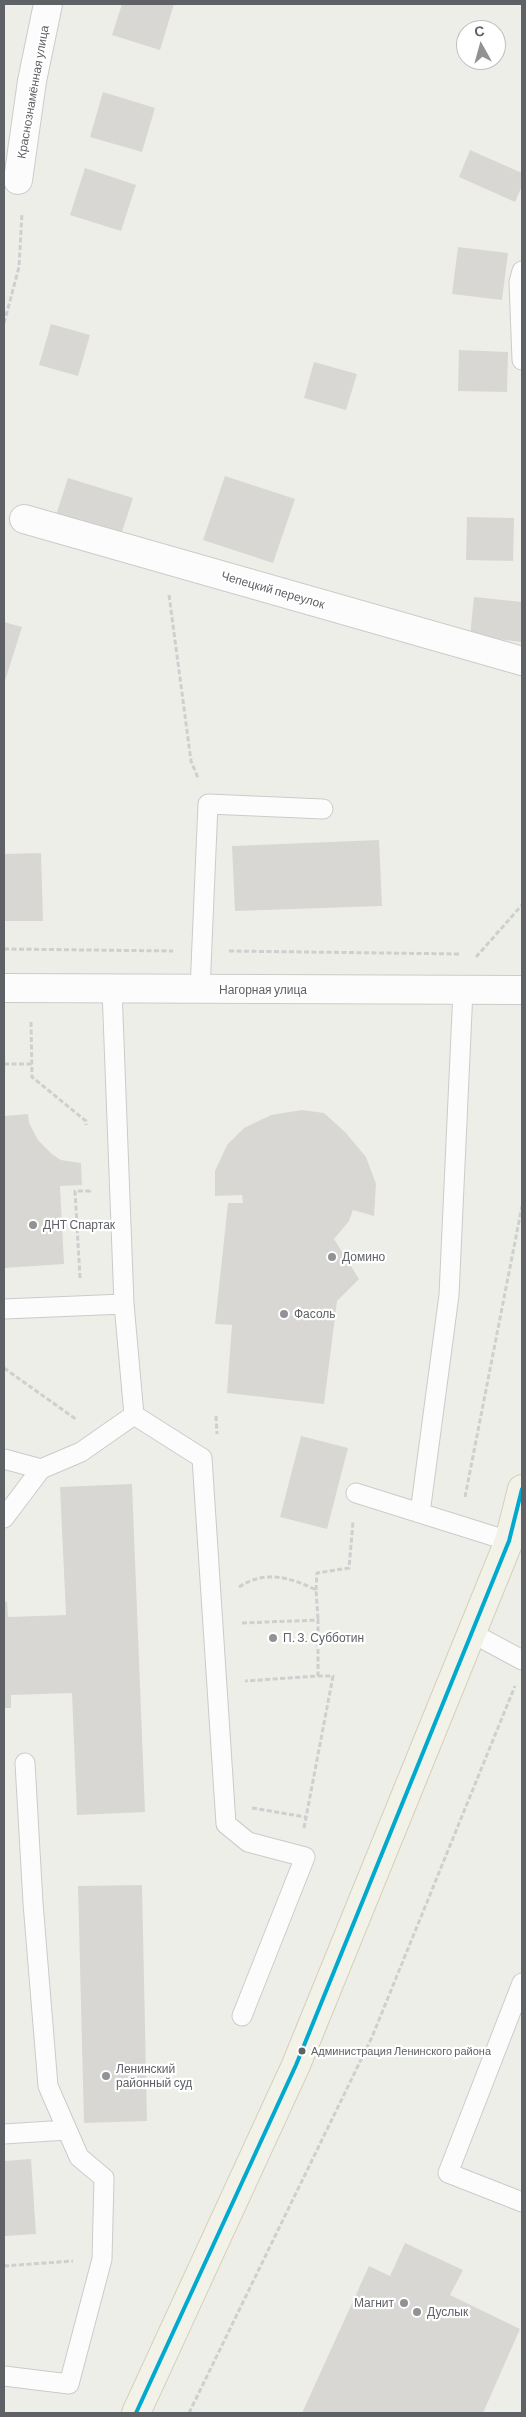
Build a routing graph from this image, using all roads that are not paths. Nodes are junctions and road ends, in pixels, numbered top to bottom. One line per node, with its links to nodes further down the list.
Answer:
1 (48, 4): 2 (street, Краснознамённая улица)
2 (18, 180)
3 (522, 271): 4 (lane)
4 (522, 360)
5 (24, 519): 6 (street, Чепецкий переулок)
6 (522, 661)
7 (323, 809): 10 (lane)
8 (17, 988): 9 (street, Нагорная улица)
9 (112, 989): 10 (street, Нагорная улица); 13 (lane)
10 (200, 990): 11 (street, Нагорная улица)
11 (455, 990): 12 (street, Нагорная улица); 20 (lane)
12 (522, 990)
13 (124, 1304): 14 (lane); 15 (lane)
14 (4, 1309)
15 (134, 1415): 17 (lane); 27 (lane)
16 (4, 1459): 17 (lane)
17 (40, 1469): 21 (lane)
18 (522, 1489): 22 (main road)
19 (356, 1492): 20 (lane)
20 (420, 1513): 22 (lane)
21 (4, 1518)
22 (509, 1541): 23 (main road)
23 (472, 1633): 24 (lane); 32 (main road)
24 (522, 1660)
25 (25, 1763): 28 (lane)
26 (522, 1983): 30 (lane)
27 (242, 2016)
28 (67, 2130): 29 (lane); 31 (lane)
29 (4, 2134)
30 (522, 2202)
31 (4, 2376)
32 (136, 2413)

